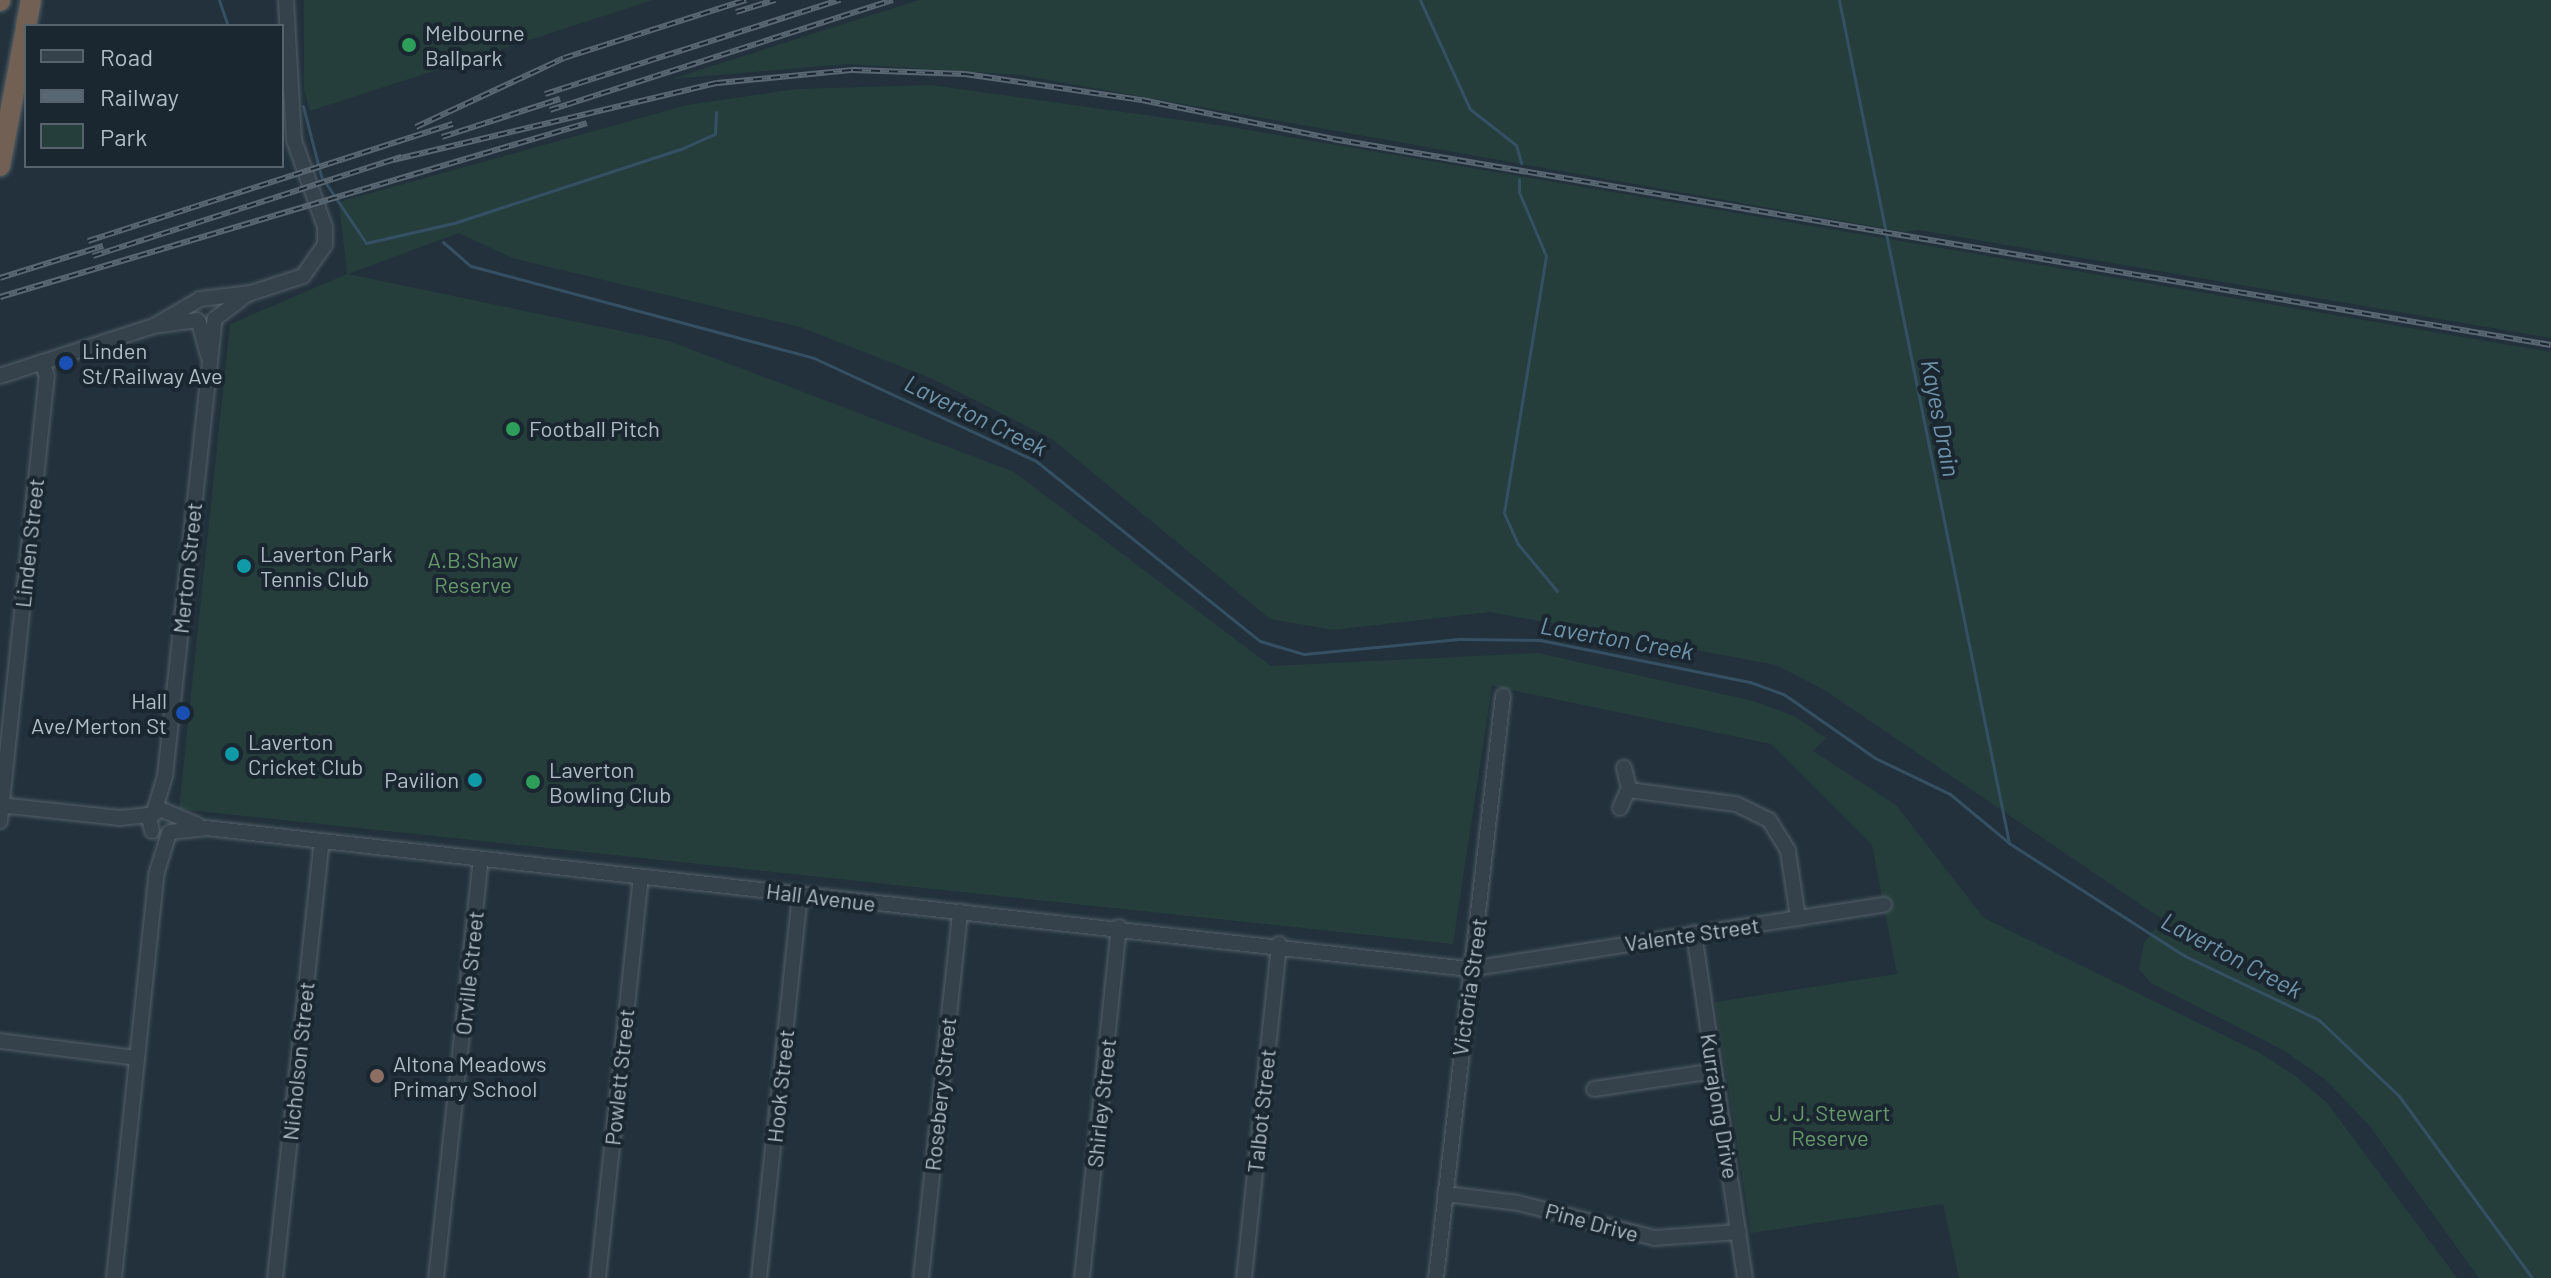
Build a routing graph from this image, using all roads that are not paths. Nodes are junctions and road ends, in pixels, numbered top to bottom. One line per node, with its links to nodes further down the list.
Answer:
1 (31, 0): 3 (highway)
2 (286, 0): 6 (street)
3 (27, 24)
4 (24, 38): 5 (highway)
5 (0, 166)
6 (251, 293): 7 (street); 8 (street)
7 (203, 299): 8 (street); 9 (street, Merton Street); 10 (street)
8 (216, 318): 9 (street); 11 (street, Merton Street)
9 (198, 321): 10 (street); 11 (street, Merton Street)
10 (154, 326): 12 (street)
11 (209, 360): 16 (street, Merton Street)
12 (42, 362): 13 (street); 19 (street, Linden Street)
13 (0, 376)
14 (1503, 696): 37 (street, Victoria Street)
15 (1624, 768): 17 (street)
16 (165, 776): 20 (street, Merton Street); 21 (street, Merton Street)
17 (1629, 790): 18 (street); 33 (street)
18 (1620, 808)
19 (1, 810): 22 (street)
20 (152, 813): 21 (street); 22 (street); 24 (street)
21 (171, 813): 23 (street, Hall Avenue); 25 (street, Merton Street)
22 (120, 818): 24 (street, Hall Avenue)
23 (206, 828): 25 (street, Hall Avenue); 26 (street, Hall Avenue)
24 (152, 831): 25 (street, Hall Avenue); 28 (street)
25 (170, 832): 28 (street)
26 (321, 844): 27 (street, Hall Avenue); 47 (street, Nicholson Street)
27 (481, 860): 29 (street, Hall Avenue); 48 (street, Orville Street)
28 (157, 872): 41 (street)
29 (641, 877): 30 (street, Hall Avenue); 49 (street, Powlett Street)
30 (800, 894): 32 (street, Hall Avenue); 50 (street, Hook Street)
31 (1884, 905): 33 (street, Valente Street)
32 (960, 911): 34 (street, Hall Avenue); 51 (street, Rosebery Street)
33 (1798, 918): 35 (street, Valente Street)
34 (1119, 927): 36 (street, Hall Avenue); 52 (street, Shirley Street)
35 (1694, 933): 37 (street, Valente Street); 42 (street, Kurrajong Drive)
36 (1279, 944): 37 (street, Hall Avenue); 53 (street, Talbot Street)
37 (1469, 964): 44 (street, Victoria Street)
38 (0, 1041): 40 (street)
39 (0, 1048): 40 (street)
40 (114, 1055): 41 (street)
41 (137, 1058): 46 (street)
42 (1714, 1071): 43 (street); 45 (street, Kurrajong Drive)
43 (1594, 1089)
44 (1445, 1194): 45 (street, Pine Drive); 54 (street, Victoria Street)
45 (1739, 1232): 55 (street, Kurrajong Drive)
46 (114, 1278)
47 (275, 1278)
48 (436, 1278)
49 (598, 1278)
50 (759, 1278)
51 (921, 1278)
52 (1082, 1278)
53 (1244, 1278)
54 (1436, 1278)
55 (1745, 1278)

